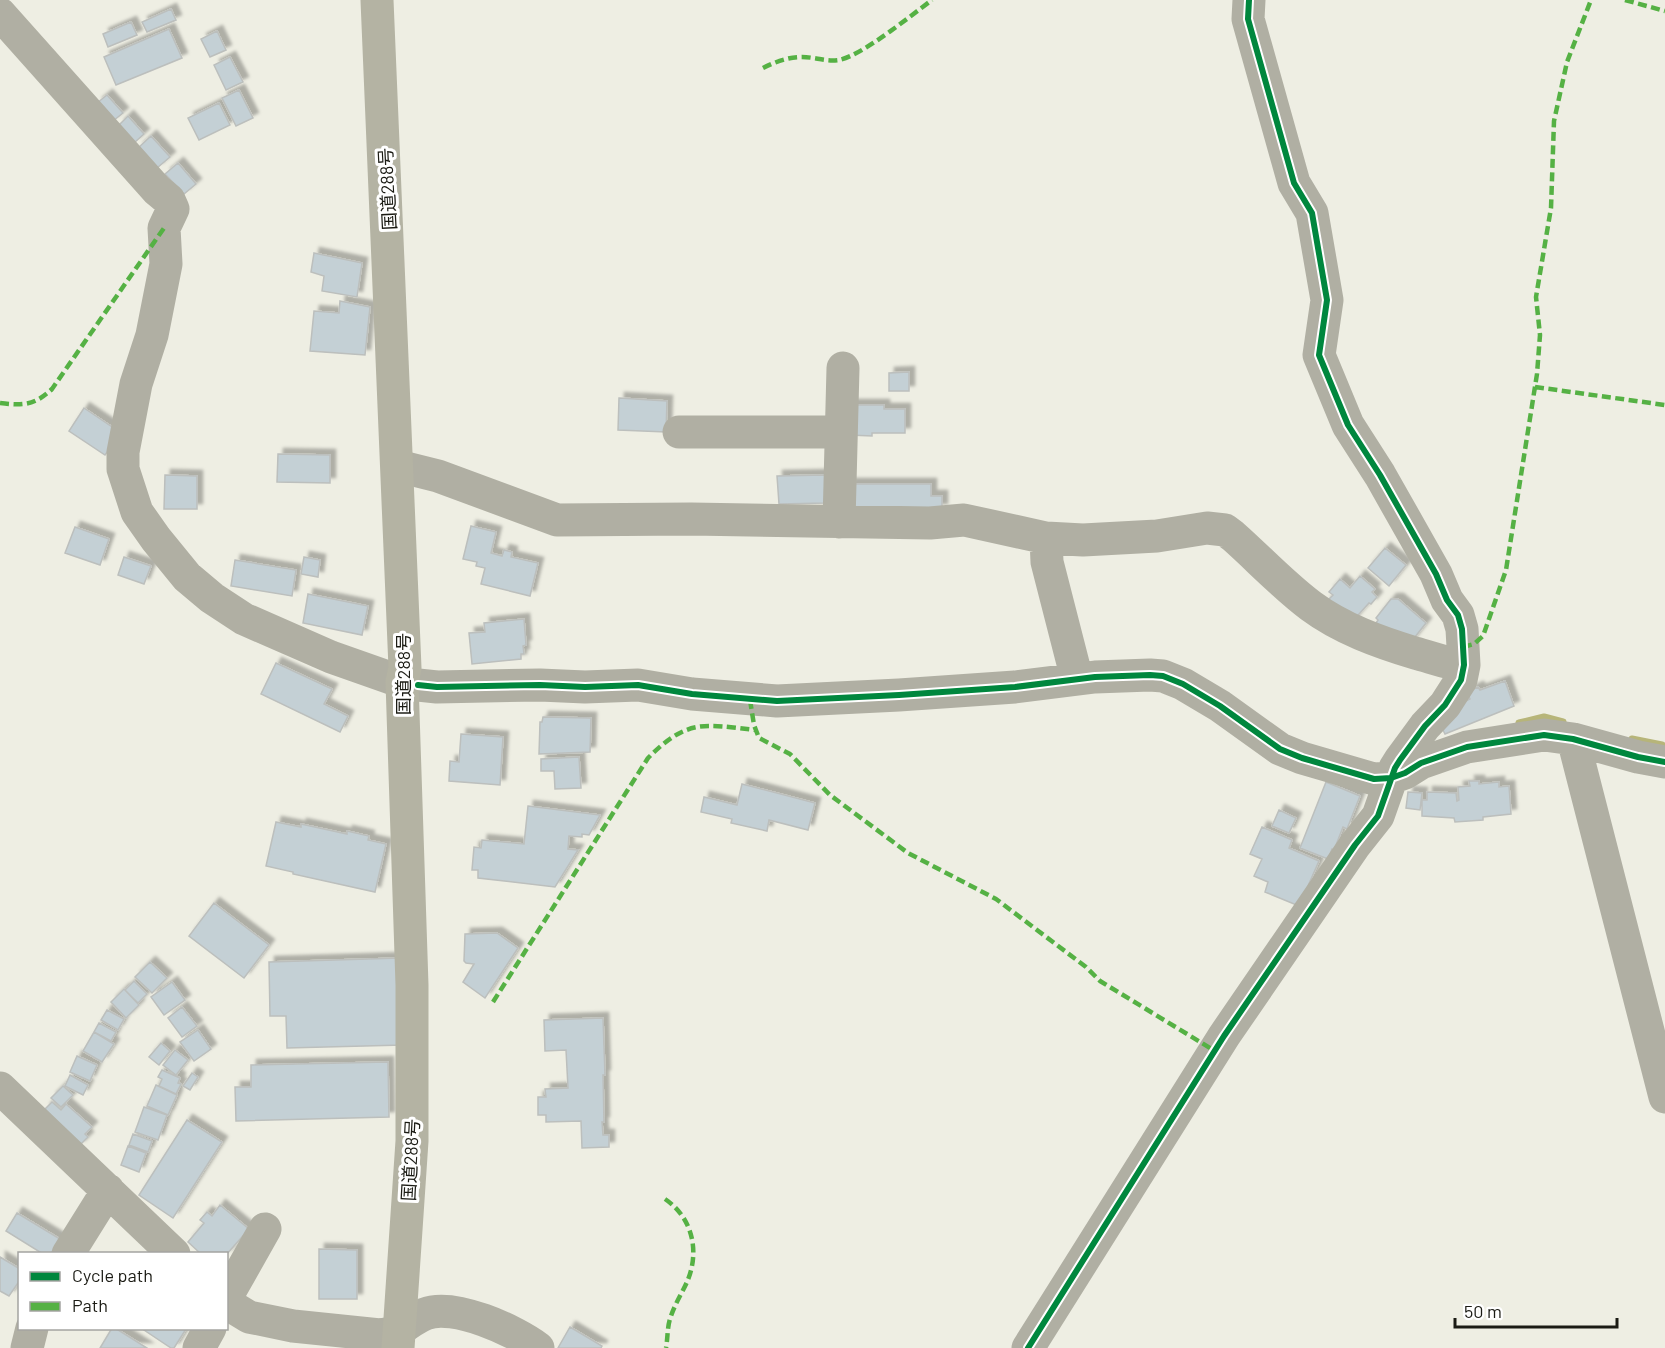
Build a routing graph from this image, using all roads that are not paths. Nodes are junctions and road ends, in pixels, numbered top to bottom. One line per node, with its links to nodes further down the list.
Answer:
1 (377, 0): 8 (highway, 国道288号)
2 (398, 0): 8 (highway, 国道288号)
3 (1249, 0): 11 (street)
4 (0, 14): 13 (street)
5 (843, 368): 7 (street)
6 (679, 432): 7 (street)
7 (841, 432): 9 (street)
8 (403, 467): 9 (street); 13 (highway, 国道288号)
9 (839, 522): 10 (street)
10 (1046, 538): 11 (street); 12 (street)
11 (1464, 665): 16 (street)
12 (1077, 679): 13 (street); 16 (street)
13 (410, 684): 27 (highway, 国道288号)
14 (1573, 740): 15 (street); 16 (street); 18 (street)
15 (1665, 762)
16 (1392, 778): 31 (street)
17 (0, 1088): 19 (street)
18 (1665, 1097)
19 (108, 1190): 21 (street); 22 (street)
20 (265, 1229): 23 (street)
21 (69, 1252)
22 (172, 1252)
23 (228, 1294)
24 (228, 1304): 27 (street)
25 (32, 1330): 28 (street)
26 (209, 1330): 29 (street)
27 (407, 1336): 30 (street)
28 (27, 1348)
29 (199, 1348)
30 (538, 1348)
31 (1028, 1348)

